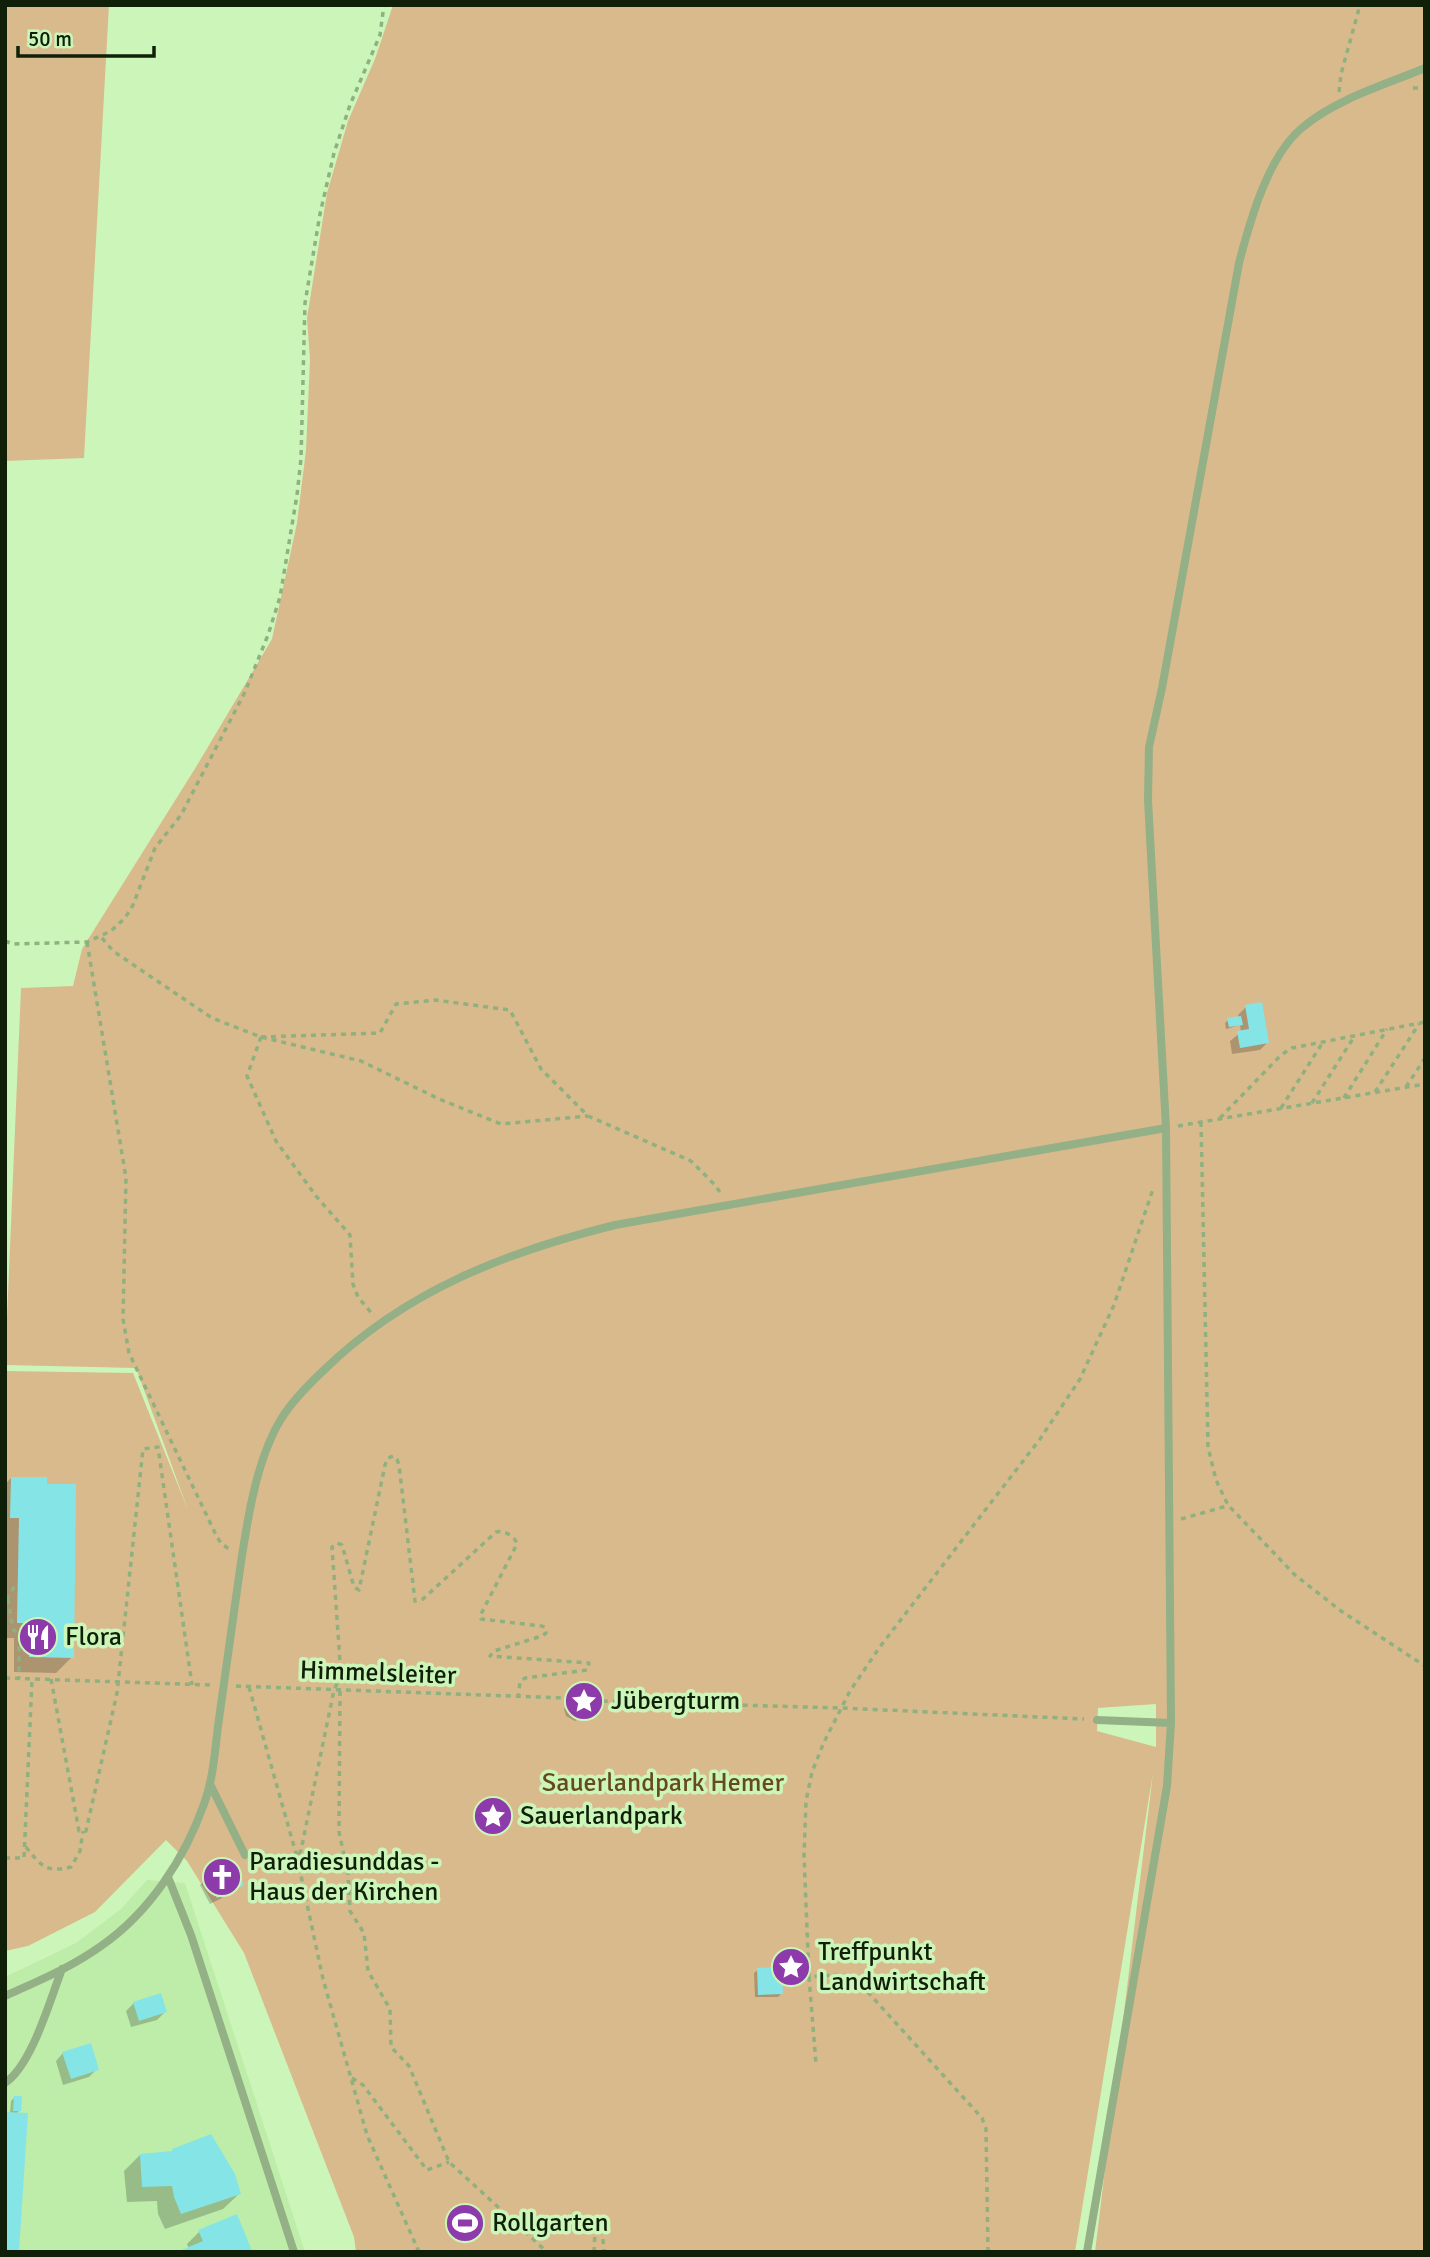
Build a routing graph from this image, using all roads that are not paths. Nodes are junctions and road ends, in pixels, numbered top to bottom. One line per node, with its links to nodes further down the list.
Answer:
1 (1425, 68): 2 (lane)
2 (1166, 1128): 4 (lane); 5 (lane)
3 (1097, 1720): 4 (lane)
4 (1171, 1723): 12 (lane)
5 (210, 1784): 6 (lane); 7 (lane)
6 (245, 1855)
7 (168, 1877): 8 (lane); 11 (lane)
8 (62, 1969): 9 (lane); 10 (lane)
9 (5, 1996)
10 (5, 2083)
11 (294, 2252)
12 (1087, 2252)

